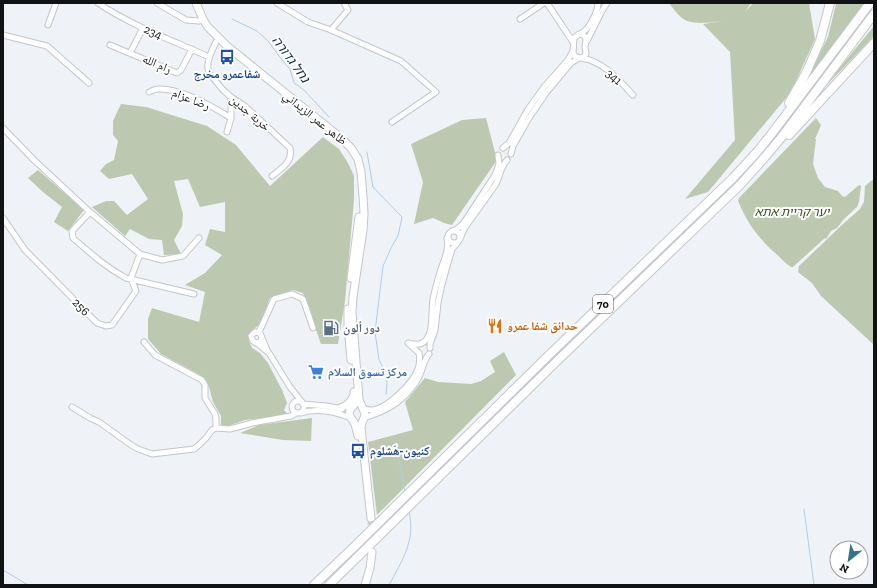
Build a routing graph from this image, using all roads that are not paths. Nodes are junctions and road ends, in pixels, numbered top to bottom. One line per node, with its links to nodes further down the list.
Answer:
1 (56, 3): 17 (street)
2 (98, 3): 18 (street, 234)
3 (157, 3): 16 (street)
4 (191, 3): 16 (main road, ظاهر عمر الزيداني)
5 (196, 3): 76 (main road, ظاهر عمر الزيداني)
6 (277, 3): 19 (street)
7 (344, 3): 19 (street)
8 (546, 3): 15 (street); 20 (street)
9 (598, 3): 21 (street)
10 (604, 3): 11 (street)
11 (607, 3): 24 (street)
12 (830, 3): 47 (highway)
13 (870, 3): 47 (highway, 70)
14 (874, 14): 49 (highway, 70)
15 (520, 19)
16 (199, 21): 23 (main road, ظاهر عمر الزيداني)
17 (48, 25)
18 (144, 28): 28 (street, 234); 31 (street)
19 (332, 30): 40 (street)
20 (565, 30): 21 (street); 27 (street)
21 (579, 34): 24 (street); 27 (street)
22 (3, 35): 35 (street)
23 (216, 42): 32 (street); 70 (main road, ظاهر عمر الزيداني)
24 (586, 42): 30 (street)
25 (874, 43): 49 (highway)
26 (110, 44): 31 (street, رام الله)
27 (574, 44): 29 (street)
28 (192, 49): 31 (street, رام الله); 32 (street, 234)
29 (573, 51): 33 (street); 43 (street)
30 (586, 51): 33 (street); 34 (street)
31 (130, 53)
32 (209, 57): 38 (street, خربة جدين)
33 (580, 58): 34 (street); 44 (street)
34 (593, 62): 37 (street, 341)
35 (89, 84)
36 (150, 92): 39 (street, رضا عزام)
37 (633, 95)
38 (231, 97): 39 (street); 48 (street, خربة جدين)
39 (231, 118): 42 (street)
40 (392, 122)
41 (3, 128): 50 (street)
42 (227, 132)
43 (503, 148): 44 (street); 45 (street)
44 (510, 154): 46 (street)
45 (498, 155): 46 (street); 52 (street)
46 (507, 160): 55 (street)
47 (746, 164): 84 (highway, 70)
48 (272, 176)
49 (730, 195): 85 (highway, 70)
50 (90, 212): 56 (street); 57 (street)
51 (3, 218): 57 (street, 256)
52 (452, 231): 54 (street); 55 (street)
53 (199, 238): 56 (street)
54 (447, 238): 55 (street); 64 (street)
55 (459, 240): 65 (street)
56 (140, 254): 57 (street, 256)
57 (131, 278): 58 (street)
58 (194, 294)
59 (312, 328): 60 (street)
60 (259, 332): 61 (street); 63 (street)
61 (262, 338): 63 (street); 66 (street)
62 (144, 342): 80 (street)
63 (257, 343): 66 (street)
64 (421, 344): 65 (street); 67 (street); 67 (street)
65 (430, 348): 68 (street)
66 (268, 353): 69 (street)
67 (419, 353): 68 (street); 76 (street)
68 (429, 354): 79 (street)
69 (290, 387): 71 (street); 72 (street)
70 (354, 392): 74 (main road); 75 (main road, ظاهر عمر الزيداني)
71 (294, 403): 72 (street); 77 (street)
72 (303, 403): 74 (street); 77 (street)
73 (72, 407): 80 (street)
74 (340, 408): 75 (street)
75 (352, 408): 76 (main road); 78 (main road)
76 (362, 408): 79 (main road)
77 (299, 413): 78 (street); 80 (street)
78 (352, 419): 79 (main road); 81 (main road)
79 (363, 419): 81 (main road)
80 (216, 428)
81 (368, 488): 82 (main road)
82 (371, 518)
83 (372, 552): 86 (main road)
84 (314, 585)
85 (329, 585)
86 (366, 585)

